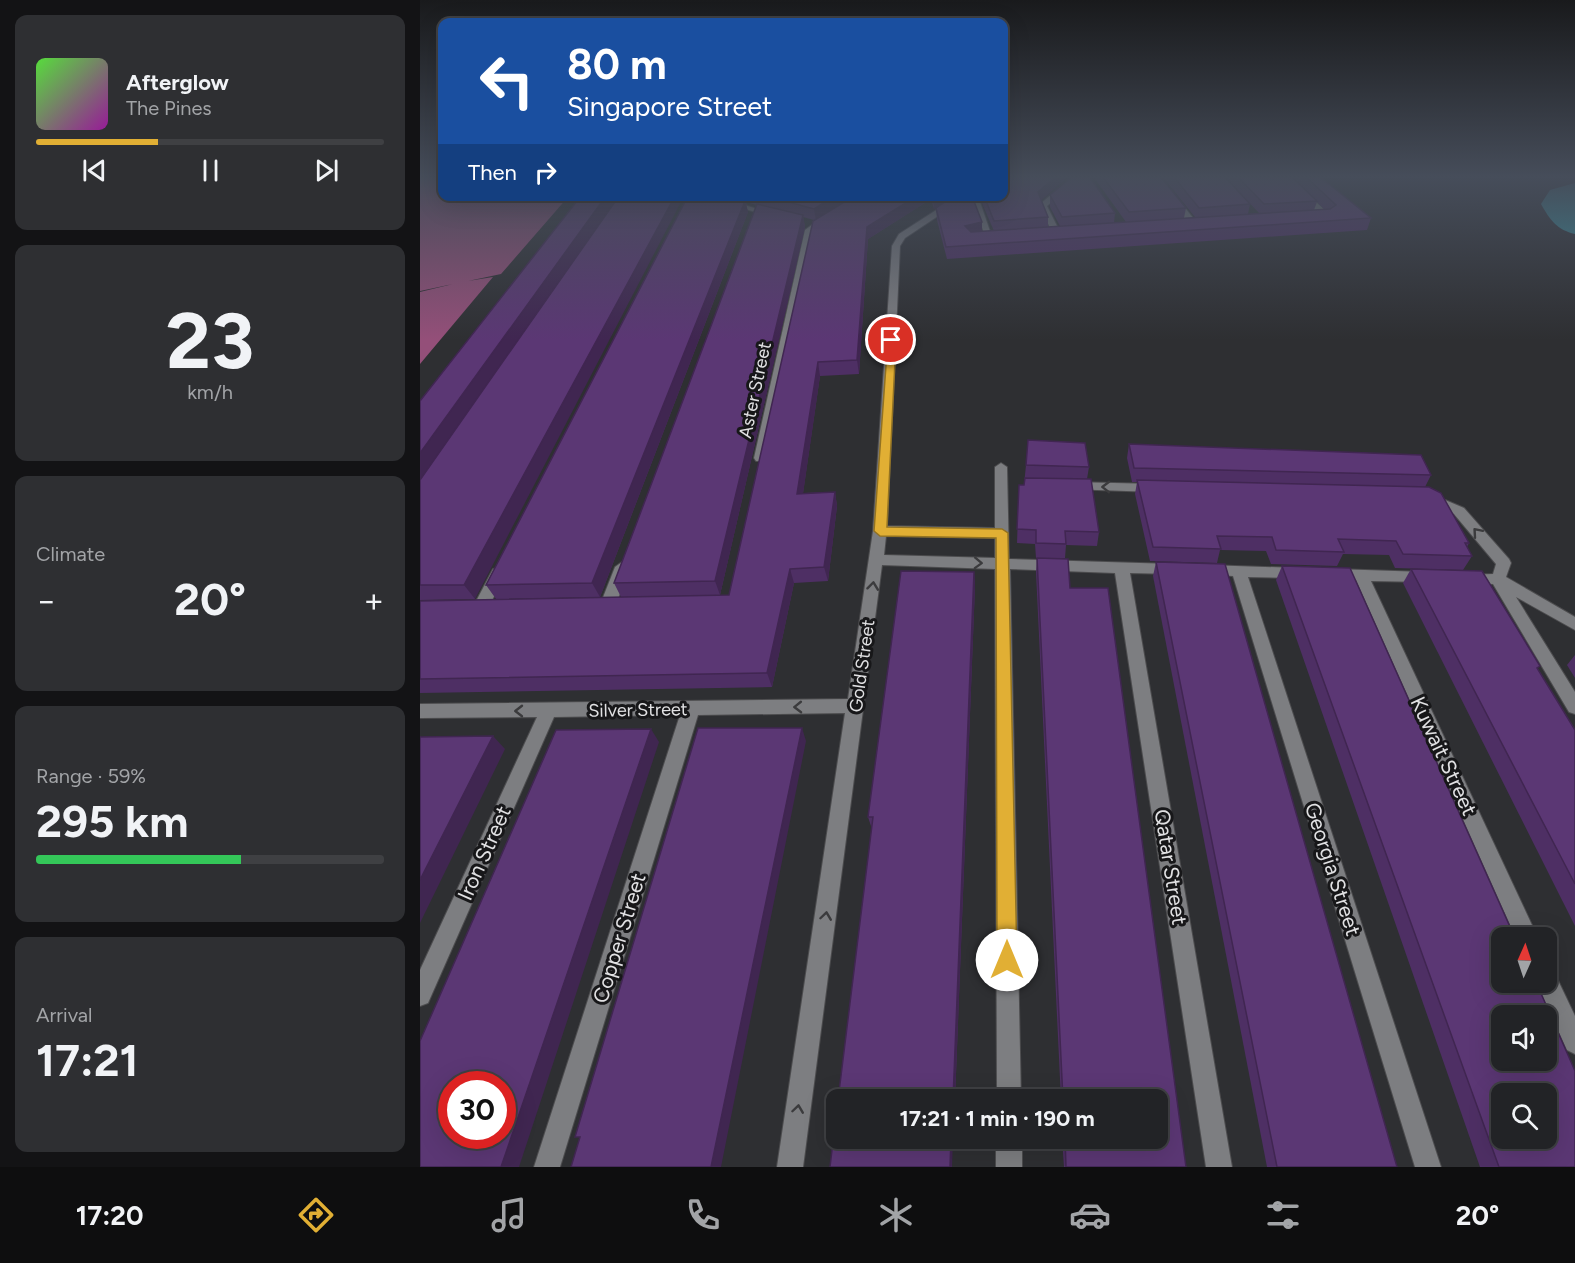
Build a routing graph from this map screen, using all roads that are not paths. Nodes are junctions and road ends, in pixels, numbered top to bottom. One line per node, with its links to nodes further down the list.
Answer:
1 (809, 230): 10 (street, Aster Street)
2 (911, 230): 14 (street, Gold Street)
3 (987, 230): 8 (street)
4 (1055, 230): 7 (street)
5 (1068, 233): 7 (street)
6 (1047, 234): 7 (street)
7 (1057, 234)
8 (990, 238)
9 (1001, 467): 15 (street)
10 (756, 474)
11 (1060, 486): 12 (street, one-way to 11)
12 (1166, 489)
13 (1412, 494): 23 (street, one-way to 13)
14 (880, 531): 15 (street); 17 (street, Gold Street)
15 (1002, 533): 18 (street)
16 (628, 550): 24 (street)
17 (876, 560): 18 (street, one-way to 18); 29 (street, Gold Street, one-way to 17)
18 (1003, 563): 20 (street); 38 (street)
19 (502, 565): 27 (street)
20 (1122, 567): 21 (street); 43 (street, Qatar Street)
21 (1239, 571): 22 (street); 44 (street, Georgia Street)
22 (1361, 575): 23 (street); 34 (street, Kuwait Street)
23 (1498, 579): 28 (street); 30 (street)
24 (630, 604)
25 (504, 606): 27 (street)
26 (460, 607): 27 (street)
27 (481, 607)
28 (1575, 624)
29 (856, 706): 31 (street, Silver Street, one-way to 31); 41 (street, Gold Street, one-way to 29)
30 (1575, 706)
31 (691, 709): 33 (street, Silver Street); 40 (street, Copper Street)
32 (420, 711): 33 (street, Silver Street, one-way to 32)
33 (548, 711): 36 (street, Iron Street)
34 (1522, 927)
35 (1552, 993): 37 (street)
36 (420, 995)
37 (1575, 1042)
38 (1009, 1089)
39 (1009, 1149): 42 (street)
40 (547, 1167)
41 (790, 1167)
42 (1009, 1167)
43 (1219, 1167)
44 (1428, 1167)

